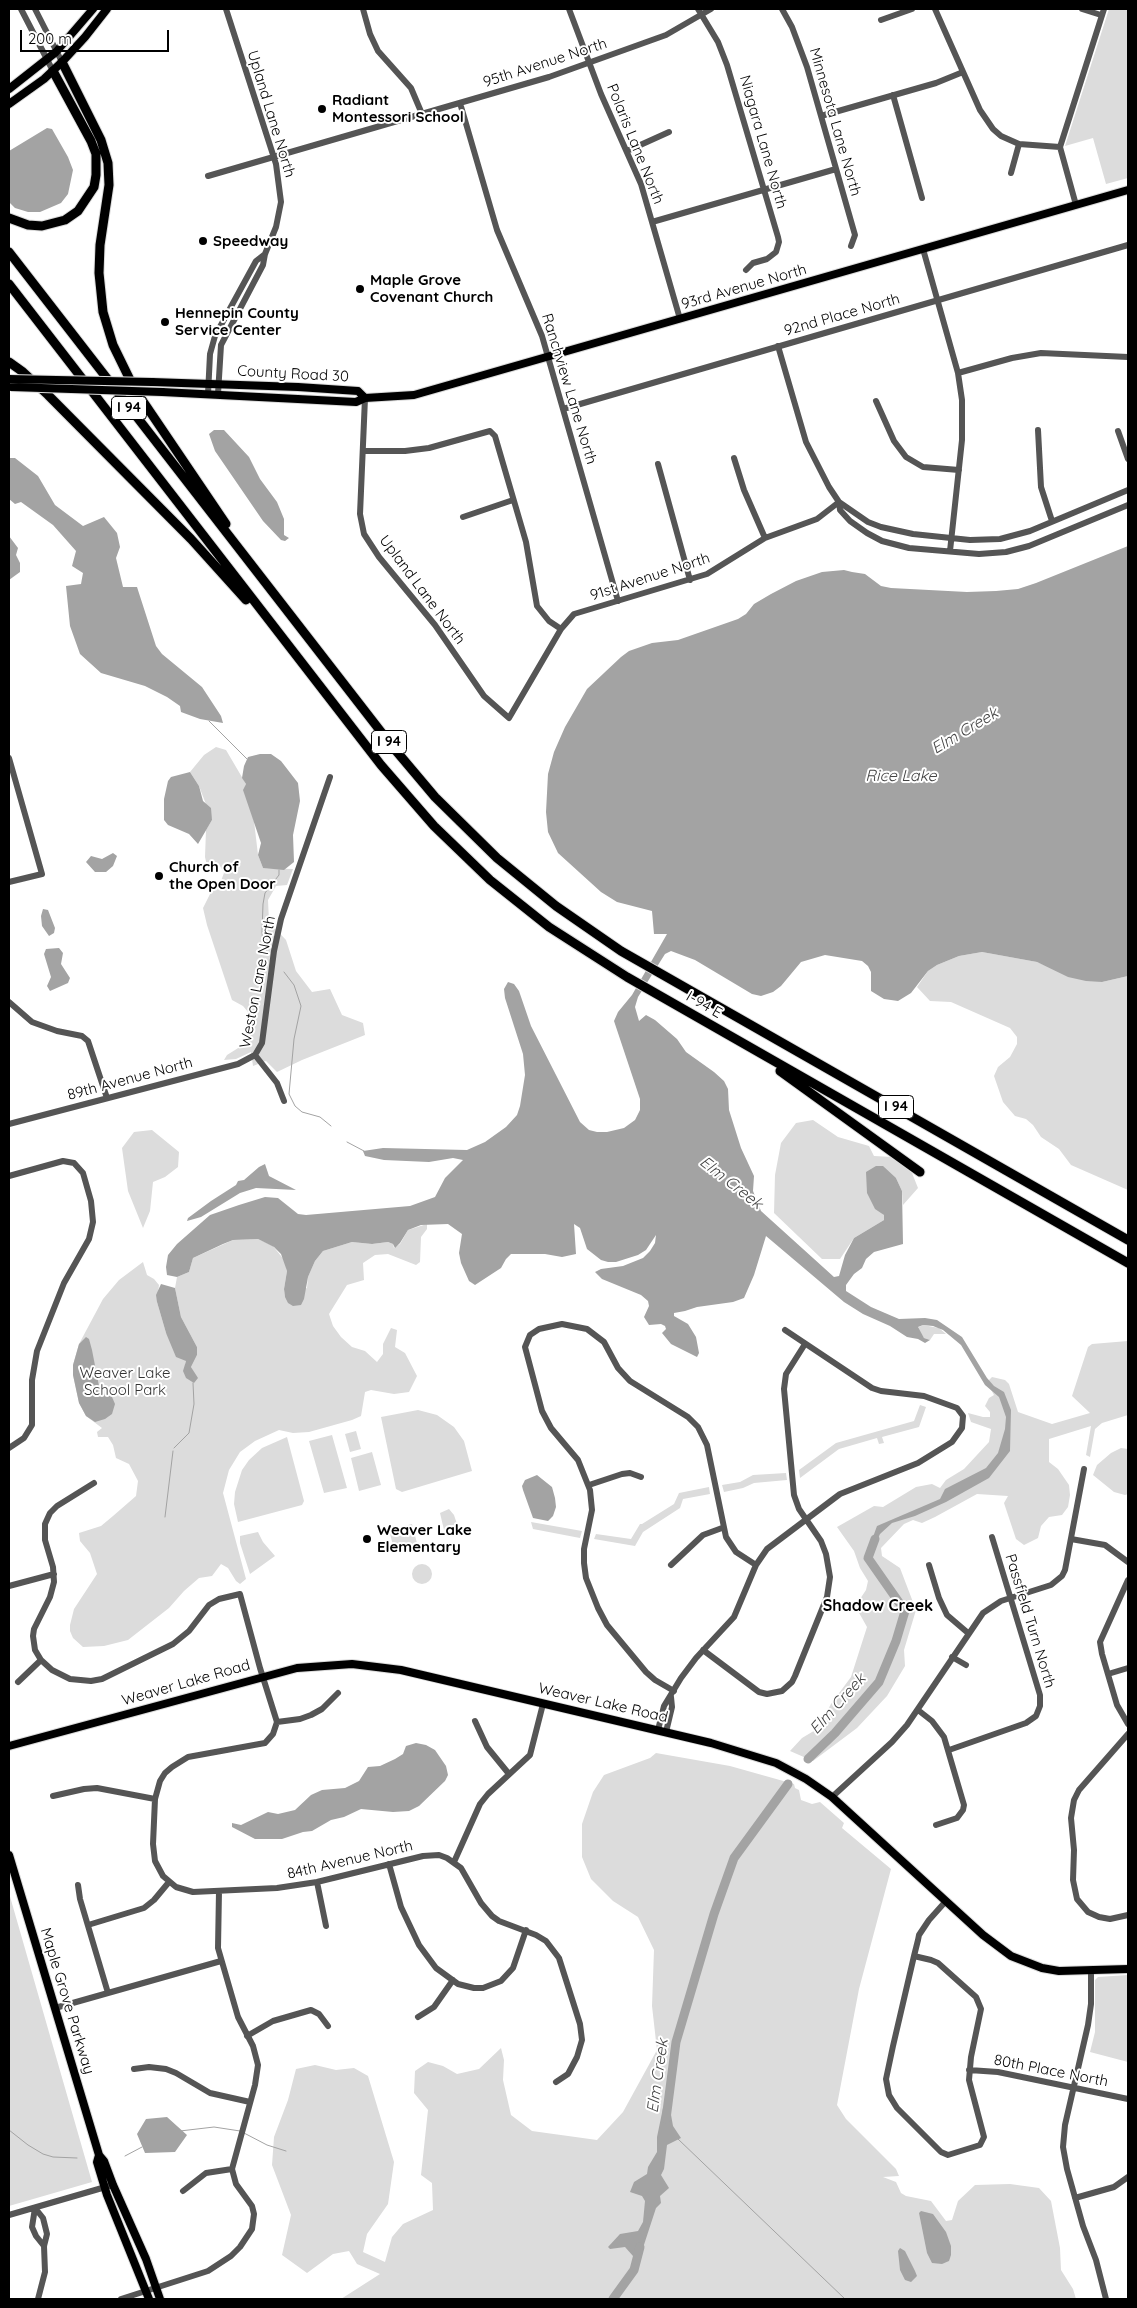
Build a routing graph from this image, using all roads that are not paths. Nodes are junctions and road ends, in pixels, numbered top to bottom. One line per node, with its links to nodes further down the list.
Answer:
1 (21, 9): 17 (street)
2 (35, 9): 16 (street)
3 (92, 9): 16 (main road)
4 (107, 9): 18 (main road)
5 (226, 9): 32 (street, Upland Lane North)
6 (363, 9): 26 (street)
7 (570, 9): 19 (street, Polaris Lane North)
8 (711, 9): 13 (street, 95th Avenue North)
9 (782, 9): 27 (street, Minnesota Lane North)
10 (912, 9): 15 (street)
11 (935, 9): 21 (street)
12 (1082, 9): 14 (street)
13 (700, 12): 19 (street, 95th Avenue North); 36 (street, Niagara Lane North)
14 (1103, 12): 30 (street)
15 (881, 20)
16 (56, 52): 17 (main road); 18 (street)
17 (47, 60): 20 (street); 22 (main road)
18 (62, 62): 20 (main road); 82 (highway)
19 (589, 63): 24 (street, 95th Avenue North); 31 (street, Polaris Lane North)
20 (53, 71): 25 (main road); 40 (highway)
21 (963, 72): 23 (street); 29 (street)
22 (9, 89)
23 (892, 95): 27 (street); 38 (street)
24 (460, 103): 26 (street, 95th Avenue North); 53 (street, Ranchview Lane North)
25 (9, 104)
26 (422, 114): 32 (street, 95th Avenue North)
27 (821, 116): 33 (street, Minnesota Lane North)
28 (669, 132): 31 (street)
29 (1019, 144): 30 (street); 34 (street)
30 (1060, 147): 39 (street)
31 (627, 151): 41 (street, Polaris Lane North)
32 (274, 157): 35 (street, 95th Avenue North); 46 (street, Upland Lane North)
33 (836, 169): 36 (street); 43 (street, Minnesota Lane North)
34 (1011, 173)
35 (208, 176)
36 (764, 189): 41 (street); 47 (street, Niagara Lane North)
37 (1128, 190): 39 (main road, 93rd Avenue North)
38 (922, 198)
39 (1076, 205): 44 (main road, 93rd Avenue North)
40 (9, 218)
41 (652, 222): 50 (street, Polaris Lane North)
42 (1128, 245): 49 (street, 92nd Place North)
43 (851, 246)
44 (923, 249): 49 (street); 50 (main road, 93rd Avenue North)
45 (9, 252): 82 (highway, I 94)
46 (265, 254): 57 (street, Upland Lane North); 58 (street, Upland Lane North)
47 (746, 270)
48 (9, 284): 86 (highway, I 94)
49 (938, 300): 51 (street, 92nd Place North); 55 (street)
50 (680, 319): 53 (main road, 93rd Avenue North)
51 (778, 346): 63 (street, 92nd Place North); 73 (street)
52 (1128, 357): 55 (street)
53 (549, 358): 61 (main road, 93rd Avenue North); 63 (street, Ranchview Lane North)
54 (9, 362): 86 (highway)
55 (958, 373): 70 (street)
56 (9, 384): 57 (main road, County Road 30, bridge); 59 (main road, County Road 30, bridge)
57 (209, 384): 58 (main road, County Road 30); 59 (street, Upland Lane North)
58 (218, 384): 60 (street, Upland Lane North); 61 (main road, County Road 30)
59 (208, 394): 60 (main road, County Road 30)
60 (218, 394): 61 (main road, County Road 30)
61 (365, 398): 66 (street, Upland Lane North)
62 (876, 401): 70 (street)
63 (564, 408): 84 (street, Ranchview Lane North)
64 (1038, 430): 78 (street)
65 (1118, 431): 68 (street)
66 (363, 452): 72 (street); 87 (street, Upland Lane North)
67 (734, 458): 79 (street)
68 (1128, 459)
69 (658, 464): 83 (street)
70 (959, 470): 80 (street)
71 (1128, 490): 74 (street)
72 (513, 500): 76 (street); 85 (street)
73 (839, 502): 79 (street, 91st Avenue North); 80 (street); 81 (street)
74 (1091, 505): 77 (street); 78 (street)
75 (1128, 505): 77 (street)
76 (463, 516)
77 (1096, 517): 81 (street)
78 (1052, 521): 80 (street)
79 (765, 538): 83 (street, 91st Avenue North)
80 (952, 538): 81 (street)
81 (950, 551)
82 (250, 563): 99 (highway, I 94)
83 (690, 580): 84 (street, 91st Avenue North)
84 (618, 601): 85 (street, 91st Avenue North)
85 (561, 629): 87 (street, 91st Avenue North)
86 (281, 636): 92 (highway, I-94 E / I 94)
87 (509, 718)
88 (9, 758): 90 (street)
89 (330, 777): 93 (street, Weston Lane North)
90 (9, 882)
91 (9, 1002): 94 (street)
92 (741, 1043): 97 (highway); 100 (highway, I 94)
93 (255, 1055): 94 (street, 89th Avenue North); 95 (street, Weston Lane North)
94 (107, 1098): 96 (street, 89th Avenue North)
95 (284, 1101)
96 (9, 1124)
97 (920, 1172)
98 (9, 1176): 103 (street)
99 (1128, 1240)
100 (1128, 1263)
101 (785, 1330): 102 (street)
102 (805, 1344): 108 (street); 108 (street)
103 (9, 1448)
104 (1084, 1469): 111 (street)
105 (641, 1477): 107 (street)
106 (94, 1483): 116 (street)
107 (588, 1485): 109 (street); 130 (street)
108 (805, 1520): 114 (street); 121 (street)
109 (722, 1528): 113 (street); 114 (street)
110 (992, 1537): 119 (street, Passfield Turn North)
111 (1071, 1539): 112 (street); 119 (street)
112 (1128, 1562)
113 (671, 1565)
114 (756, 1565): 121 (street)
115 (930, 1566): 120 (street)
116 (54, 1574): 118 (street); 123 (street)
117 (1128, 1580): 126 (street)
118 (9, 1586)
119 (1011, 1598): 120 (street); 139 (street, Passfield Turn North)
120 (968, 1633): 122 (street)
121 (703, 1650): 130 (street)
122 (952, 1657): 124 (street); 132 (street)
123 (41, 1660): 127 (street); 128 (street)
124 (966, 1666)
125 (1128, 1668): 126 (street)
126 (1108, 1674): 135 (street)
127 (262, 1676): 131 (main road, Weaver Lake Road); 134 (street); 138 (main road, Weaver Lake Road)
128 (18, 1682)
129 (338, 1693): 134 (street)
130 (673, 1694): 136 (street)
131 (544, 1704): 136 (main road, Weaver Lake Road); 140 (street)
132 (918, 1710): 139 (street); 142 (street)
133 (474, 1721): 140 (street)
134 (276, 1722): 143 (street)
135 (1128, 1724)
136 (662, 1731): 142 (main road, Weaver Lake Road)
137 (1128, 1734): 153 (street)
138 (9, 1746)
139 (948, 1750): 144 (street)
140 (509, 1774): 146 (street)
141 (53, 1796): 143 (street)
142 (832, 1797): 152 (main road, Weaver Lake Road)
143 (155, 1799): 148 (street)
144 (936, 1825)
145 (9, 1855): 163 (main road, Maple Grove Parkway)
146 (454, 1862): 147 (street, 84th Avenue North); 156 (street)
147 (389, 1864): 149 (street, 84th Avenue North); 161 (street)
148 (169, 1882): 151 (street, 84th Avenue North); 154 (street)
149 (317, 1882): 151 (street, 84th Avenue North); 155 (street)
150 (78, 1885): 154 (street)
151 (220, 1891): 158 (street)
152 (946, 1901): 157 (street); 160 (main road, Weaver Lake Road)
153 (1128, 1916)
154 (88, 1926): 162 (street)
155 (326, 1926)
156 (526, 1930): 161 (street); 169 (street)
157 (914, 1956): 168 (street); 168 (street)
158 (221, 1961): 162 (street); 166 (street)
159 (1128, 1969): 160 (main road, Weaver Lake Road)
160 (1091, 1971): 170 (street)
161 (453, 1980): 164 (street)
162 (108, 1993): 163 (street)
163 (55, 2008): 175 (main road, Maple Grove Parkway)
164 (418, 2017)
165 (328, 2026): 166 (street)
166 (247, 2036): 172 (street)
167 (134, 2069): 172 (street)
168 (969, 2070): 170 (street, 80th Place North)
169 (556, 2082)
170 (1074, 2088): 171 (street, 80th Place North); 177 (street)
171 (1128, 2099)
172 (250, 2102): 173 (street)
173 (232, 2169): 176 (street); 181 (street)
174 (1128, 2177): 177 (street)
175 (109, 2186): 178 (street); 181 (main road, Maple Grove Parkway); 182 (main road, Maple Grove Parkway)
176 (183, 2191)
177 (1075, 2198): 187 (street)
178 (35, 2208): 179 (street); 180 (street); 180 (street)
179 (9, 2215)
180 (44, 2246): 183 (street)
181 (156, 2288): 182 (street); 186 (main road, Maple Grove Parkway)
182 (146, 2291): 184 (street); 185 (main road, Maple Grove Parkway)
183 (38, 2299)
184 (121, 2299)
185 (149, 2299)
186 (160, 2299)
187 (1106, 2299)

